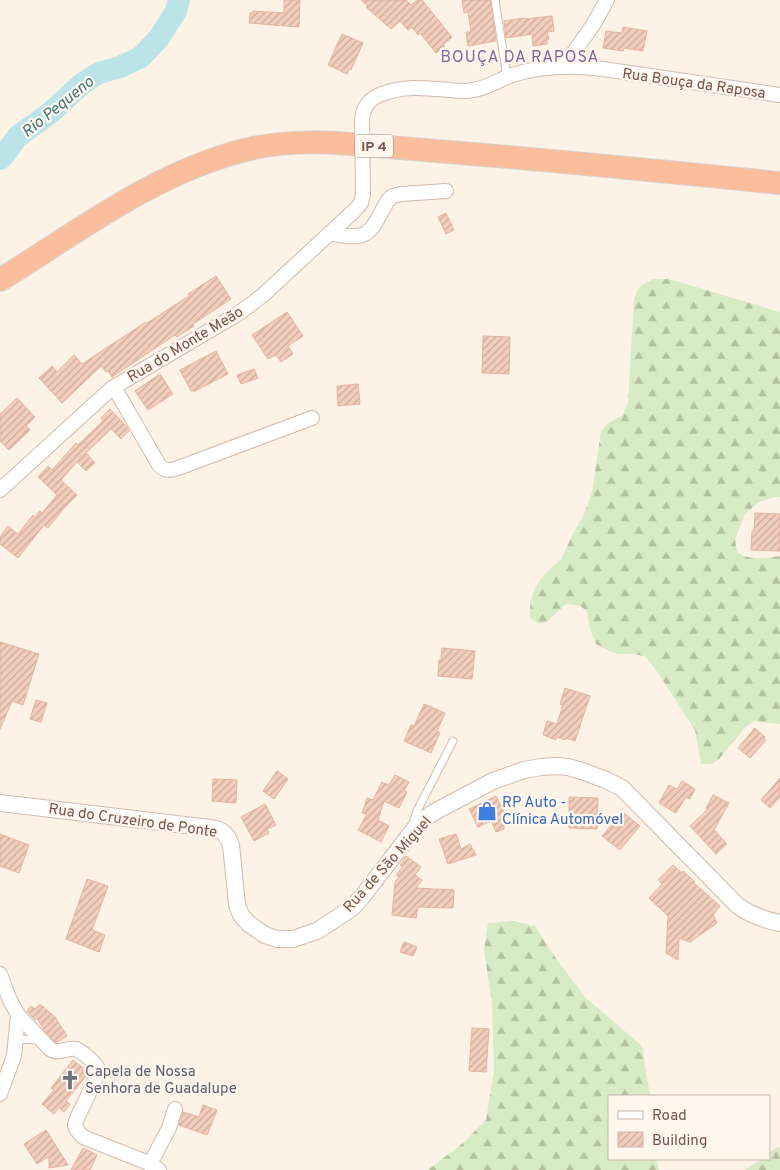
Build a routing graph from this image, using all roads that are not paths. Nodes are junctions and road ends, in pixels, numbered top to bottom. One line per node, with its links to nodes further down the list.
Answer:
1 (495, 0): 4 (lane)
2 (607, 0): 3 (street)
3 (564, 66): 4 (street, Rua Bouça da Raposa); 5 (street, Rua Bouça da Raposa)
4 (508, 77): 8 (street, Rua Bouça da Raposa, bridge)
5 (780, 95)
6 (780, 183): 11 (highway, IP 4)
7 (446, 191): 10 (street)
8 (363, 194): 10 (street, Rua do Monte Meão)
9 (780, 196): 12 (highway, IP 4)
10 (330, 233): 13 (street, Rua do Monte Meão)
11 (0, 280)
12 (0, 292)
13 (114, 387): 14 (street); 15 (street, Rua do Monte Meão)
14 (312, 418)
15 (0, 490)
16 (453, 741): 18 (lane)
17 (0, 803): 20 (street, Rua do Cruzeiro de Ponte)
18 (415, 828): 19 (street, Rua de São Miguel); 20 (street, Rua de São Miguel)
19 (780, 923)
20 (292, 938)
21 (0, 974): 22 (street)
22 (18, 1015): 23 (street); 24 (street)
23 (16, 1039): 24 (lane); 25 (street)
24 (41, 1040): 27 (street)
25 (0, 1094)
26 (175, 1109): 27 (street)
27 (154, 1167)

